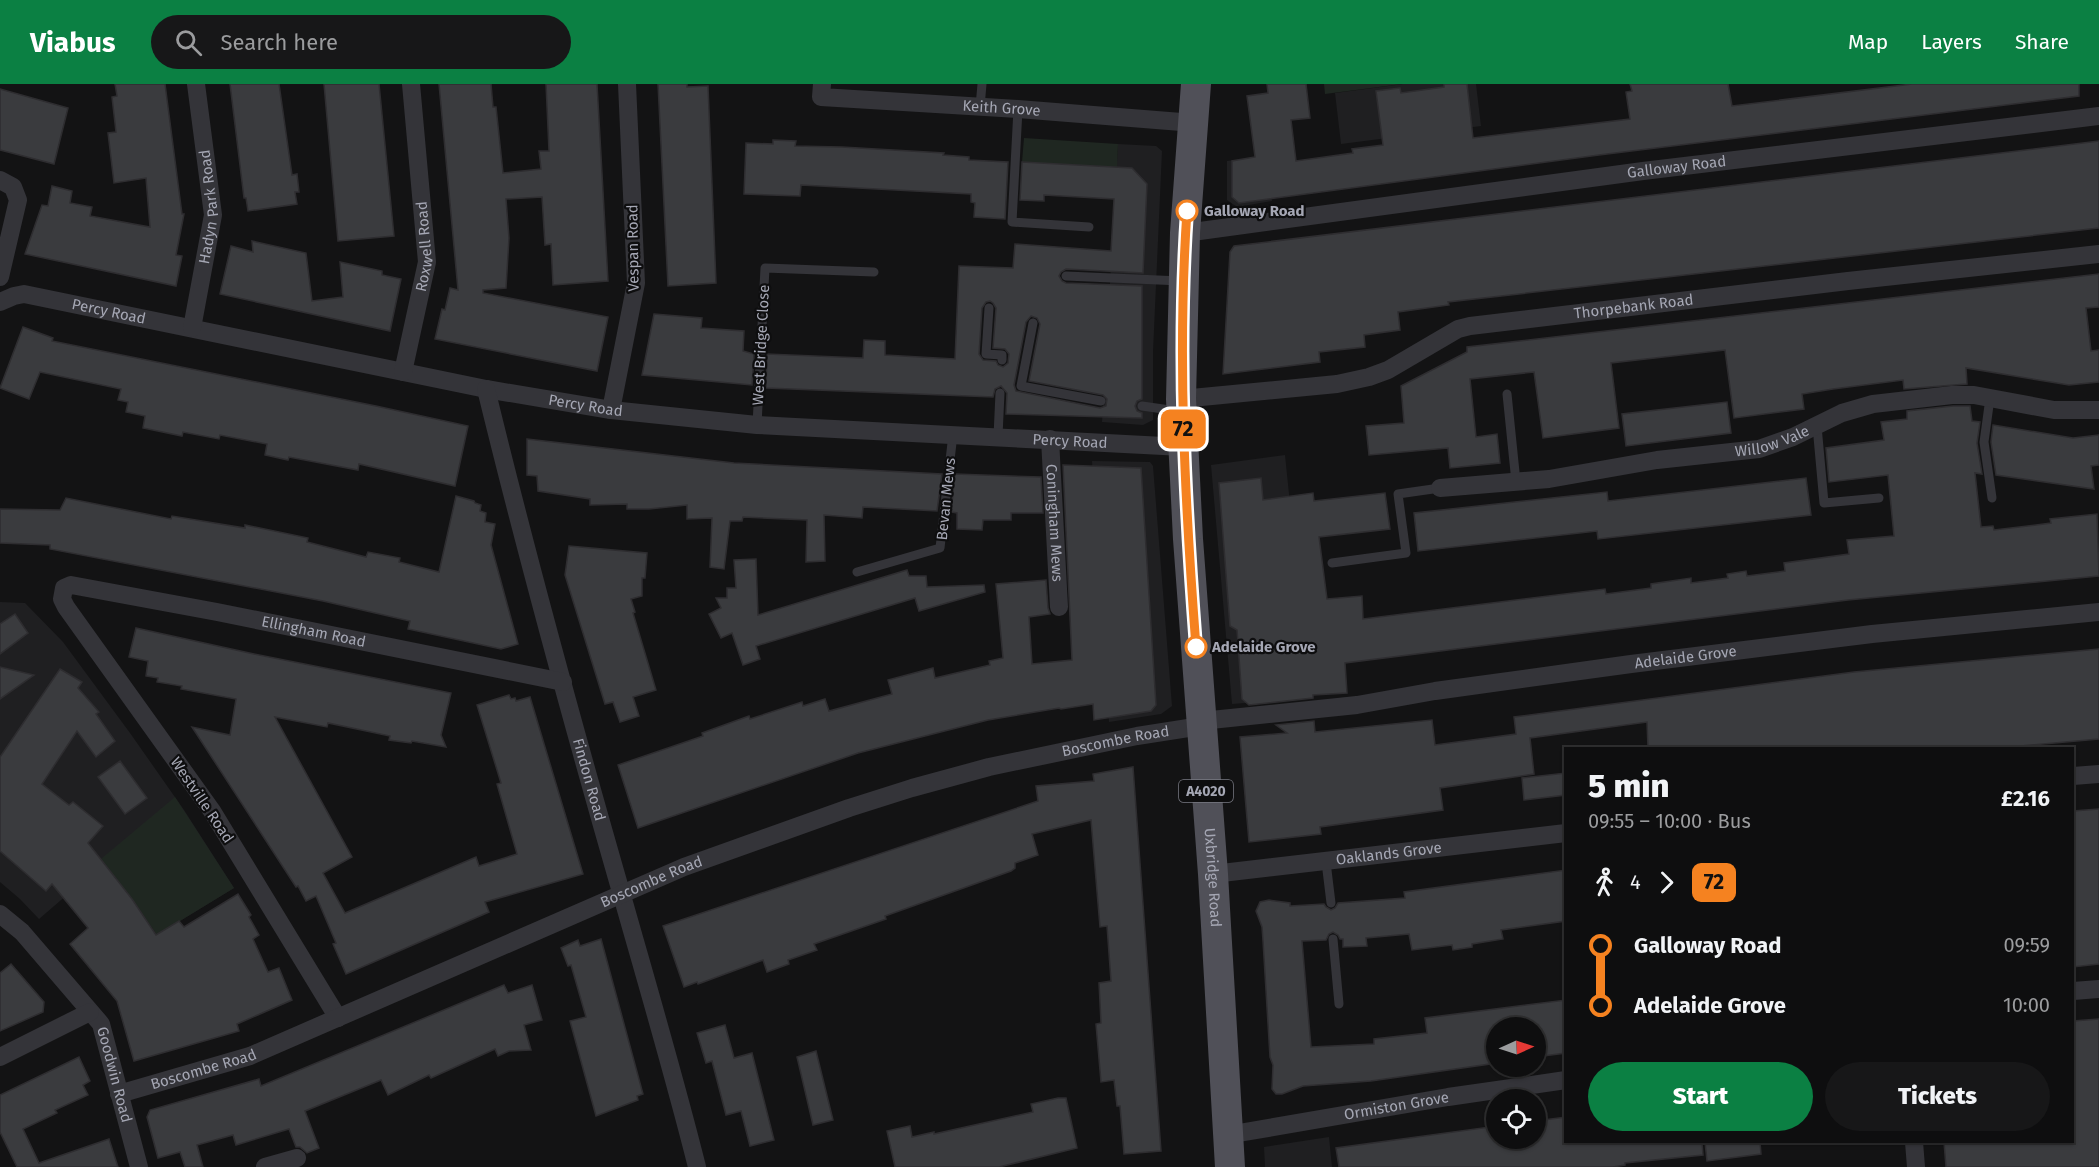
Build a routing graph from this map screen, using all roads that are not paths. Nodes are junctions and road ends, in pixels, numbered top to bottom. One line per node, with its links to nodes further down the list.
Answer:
1 (196, 84): 22 (street, Hadyn Park Road)
2 (411, 84): 24 (street, Roxwell Road)
3 (627, 84): 32 (street, Vespan Road)
4 (822, 84): 7 (street, Keith Grove)
5 (982, 84): 7 (lane)
6 (1196, 84): 10 (main road, Uxbridge Road / A4020)
7 (980, 107): 8 (street, Keith Grove)
8 (1018, 109): 10 (street, Keith Grove); 12 (lane)
9 (2099, 116): 13 (street, Galloway Road)
10 (1194, 123): 13 (main road, Uxbridge Road / A4020)
11 (0, 180): 17 (street)
12 (1089, 228)
13 (1185, 233): 18 (main road, Uxbridge Road / A4020)
14 (2099, 254): 31 (street, Thorpebank Road)
15 (874, 272): 34 (lane, West Bridge Close)
16 (1066, 276): 18 (lane)
17 (0, 277)
18 (1184, 281): 31 (main road, Uxbridge Road / A4020)
19 (0, 302): 22 (street, Percy Road)
20 (989, 308): 23 (lane)
21 (1033, 323): 29 (lane)
22 (192, 328): 24 (street, Percy Road)
23 (1002, 360)
24 (404, 372): 25 (street, Percy Road)
25 (486, 389): 32 (street, Percy Road); 49 (street, Findon Road)
26 (1000, 393): 37 (lane)
27 (1507, 394): 40 (lane)
28 (1990, 398): 33 (street, Willow Vale); 35 (street, Willow Vale); 43 (lane)
29 (1101, 401)
30 (1142, 406): 31 (lane)
31 (1182, 406): 39 (main road, Uxbridge Road / A4020)
32 (611, 410): 34 (street, Percy Road)
33 (2099, 410)
34 (757, 425): 36 (street, Percy Road)
35 (1817, 426): 40 (street, Willow Vale); 42 (lane)
36 (953, 434): 37 (street, Percy Road); 45 (lane, Bevan Mews)
37 (998, 436): 38 (street, Percy Road)
38 (1050, 439): 39 (street, Percy Road); 47 (street, Coningham Mews)
39 (1184, 447): 50 (main road, Uxbridge Road / A4020)
40 (1516, 482): 41 (street, Willow Vale)
41 (1440, 488): 44 (lane)
42 (1879, 498)
43 (1992, 498)
44 (1332, 563)
45 (856, 572)
46 (64, 588): 49 (street, Ellingham Road); 64 (street, Westville Road)
47 (1059, 607)
48 (2099, 612): 50 (street, Adelaide Grove)
49 (563, 682): 56 (street, Findon Road)
50 (1201, 724): 55 (main road, Uxbridge Road / A4020); 56 (street, Boscombe Road)
51 (2099, 774): 52 (street)
52 (2074, 776)
53 (1564, 833): 54 (street, Oaklands Grove)
54 (1326, 862): 55 (street, Oaklands Grove); 57 (lane)
55 (1213, 874): 68 (main road, Uxbridge Road / A4020)
56 (621, 894): 64 (street, Boscombe Road); 73 (street, Findon Road)
57 (1331, 903)
58 (0, 914): 63 (street, Goodwin Road)
59 (1334, 939): 62 (lane)
60 (2099, 989): 61 (street)
61 (2074, 991)
62 (1339, 1004)
63 (90, 1012): 65 (street); 67 (street, Goodwin Road)
64 (338, 1018): 67 (street, Boscombe Road)
65 (0, 1057)
66 (1564, 1080): 68 (street, Ormiston Grove)
67 (119, 1094): 71 (street, Goodwin Road)
68 (1227, 1135): 74 (main road, Uxbridge Road / A4020)
69 (1914, 1143): 75 (street)
70 (297, 1158): 72 (street)
71 (139, 1167)
72 (265, 1167)
73 (697, 1167)
74 (1230, 1167)
75 (1916, 1167)

